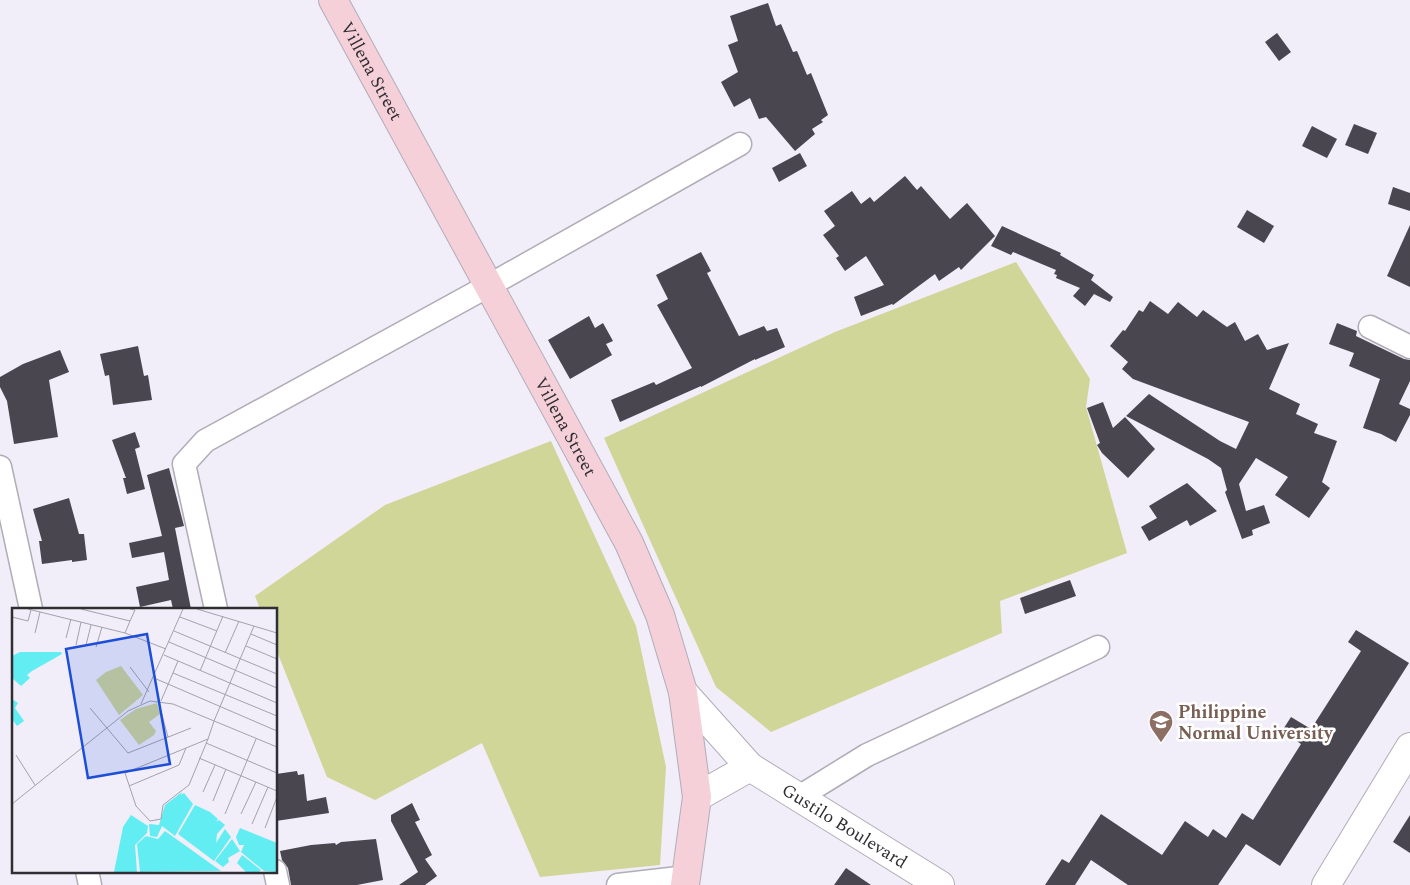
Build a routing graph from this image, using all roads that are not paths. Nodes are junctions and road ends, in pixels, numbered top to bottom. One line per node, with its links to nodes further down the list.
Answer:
1 (333, 0): 3 (main road, Villena Street)
2 (740, 144): 3 (street)
3 (490, 285): 8 (street); 10 (main road, Villena Street)
4 (1370, 328): 5 (street)
5 (1410, 346)
6 (0, 467): 7 (street)
7 (31, 608)
8 (216, 608)
9 (1098, 647): 14 (street)
10 (683, 692): 12 (street, Gustilo Boulevard); 13 (main road, Villena Street)
11 (1410, 747): 22 (street)
12 (750, 767): 13 (street); 14 (street, Gustilo Boulevard)
13 (697, 797): 17 (main road, Villena Street)
14 (799, 797): 18 (street, Gustilo Boulevard)
15 (87, 872): 19 (street)
16 (275, 872): 20 (street)
17 (686, 881): 21 (street)
18 (936, 884)
19 (90, 885)
20 (278, 885)
21 (618, 885)
22 (1326, 885)

